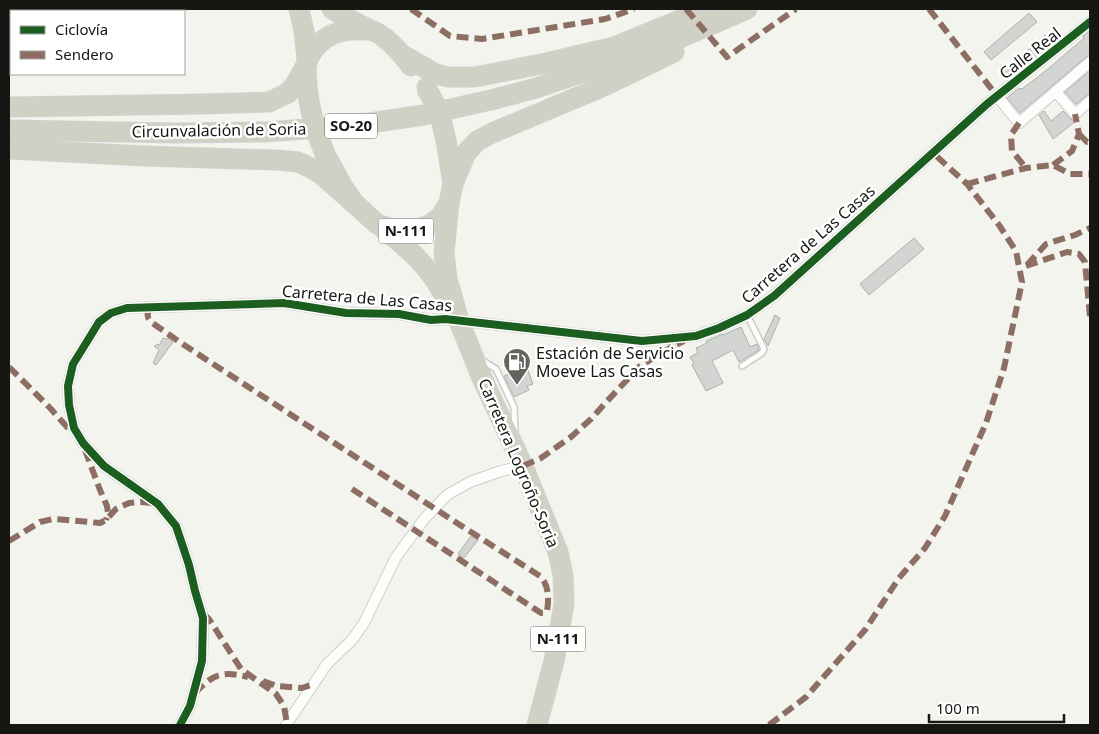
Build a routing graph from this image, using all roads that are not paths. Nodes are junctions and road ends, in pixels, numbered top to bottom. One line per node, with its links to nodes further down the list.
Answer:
1 (299, 9): 9 (highway, N-111)
2 (332, 9): 7 (highway, N-111)
3 (707, 9): 8 (highway)
4 (721, 9): 11 (highway, Circunvalación de Soria / SO-20)
5 (748, 9): 11 (highway, Circunvalación de Soria / SO-20); 19 (highway, SO-20)
6 (1090, 22): 13 (street, Calle Real)
7 (372, 30): 8 (highway, N-111); 9 (highway)
8 (404, 56): 19 (highway, N-111, bridge)
9 (307, 62): 16 (highway); 20 (highway, N-111, bridge)
10 (1090, 62): 12 (street)
11 (602, 65): 17 (highway, Circunvalación de Soria / SO-20)
12 (1056, 92): 13 (street); 14 (street)
13 (997, 96): 15 (street, Calle Real)
14 (1090, 101)
15 (987, 104): 23 (street, Carretera de Las Casas)
16 (9, 107)
17 (9, 130)
18 (9, 149): 20 (highway)
19 (453, 184): 21 (highway, N-111)
20 (354, 203): 22 (highway, N-111)
21 (449, 203): 22 (highway, N-111); 24 (highway, Carretera Logroño-Soria / N-111)
22 (377, 224): 24 (highway, Carretera Logroño-Soria / N-111)
23 (747, 315): 24 (street, Carretera de Las Casas); 27 (lane)
24 (459, 321): 28 (highway, Carretera Logroño-Soria / N-111); 29 (street, Carretera de Las Casas)
25 (672, 347): 26 (lane)
26 (678, 357)
27 (742, 366)
28 (519, 458): 30 (street); 31 (highway, Carretera Logroño-Soria / N-111)
29 (180, 725)
30 (286, 725)
31 (537, 725)

